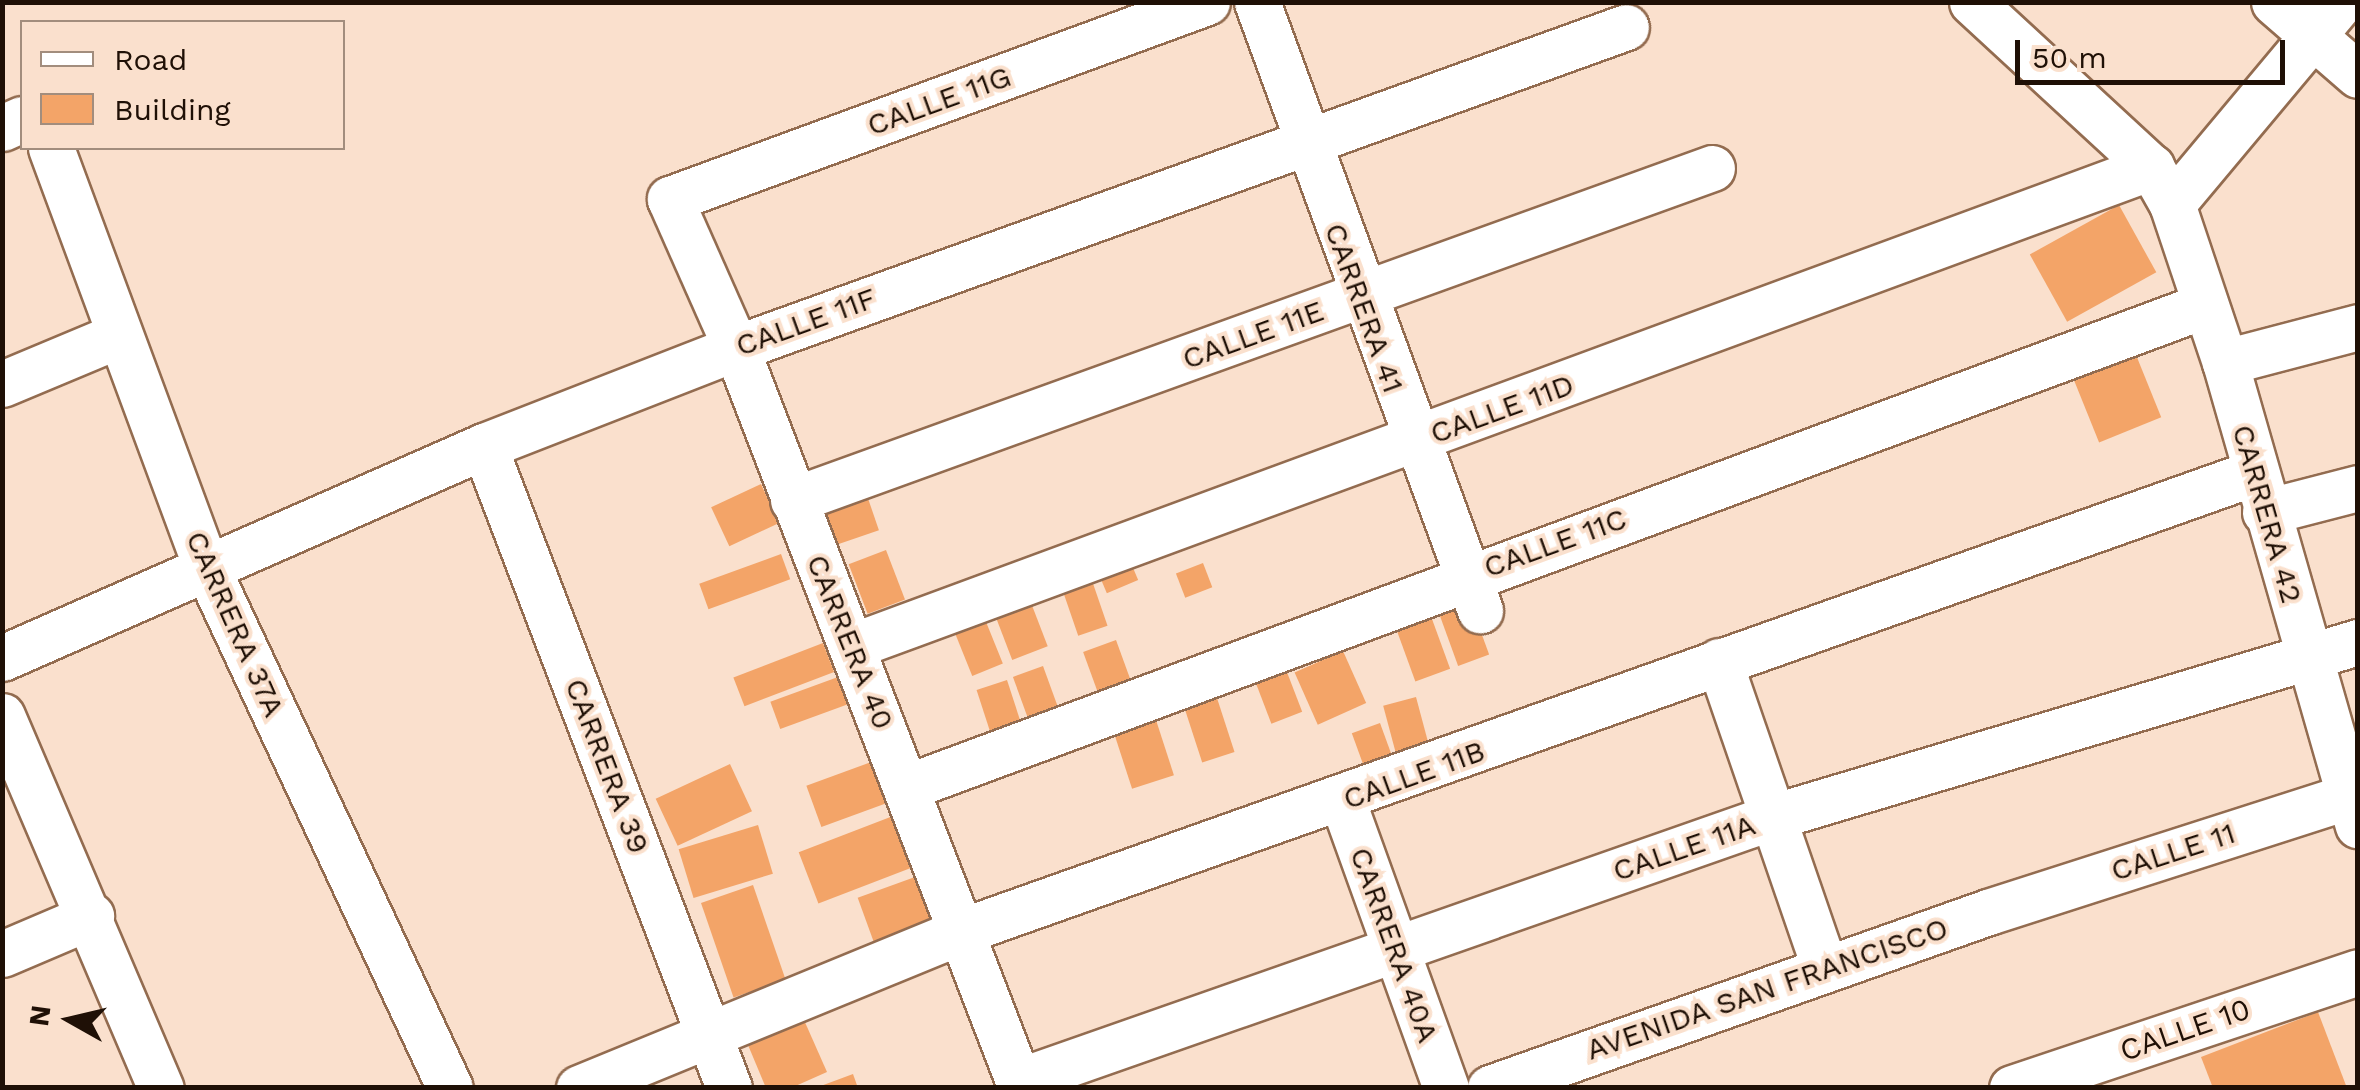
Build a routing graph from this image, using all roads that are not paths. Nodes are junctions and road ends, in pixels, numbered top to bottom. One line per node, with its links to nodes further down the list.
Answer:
1 (1207, 2): 13 (street, CALLE 11G)
2 (1257, 2): 9 (street, CARRERA 41)
3 (2274, 2): 7 (street)
4 (2341, 2): 7 (street, CALLE 11D)
5 (1996, 10): 12 (street)
6 (1626, 27): 9 (street, CALLE 11F)
7 (2312, 37): 8 (street); 12 (street, CALLE 11D)
8 (2358, 75)
9 (1303, 142): 14 (street, CARRERA 41); 18 (street, CALLE 11F)
10 (52, 150): 17 (street, CARRERA 37A)
11 (1712, 168): 14 (street, CALLE 11E)
12 (2161, 185): 15 (street, CARRERA 42); 21 (street, CALLE 11D)
13 (670, 199): 18 (street, CARRERA 40)
14 (1361, 296): 21 (street, CARRERA 41); 25 (street, CALLE 11E)
15 (2205, 305): 19 (street, CARRERA 42); 27 (street, CALLE 11C)
16 (2358, 328): 19 (street)
17 (118, 336): 20 (street); 26 (street, CARRERA 37A)
18 (736, 348): 22 (street, CALLE 11F); 25 (street, CARRERA 40)
19 (2225, 362): 24 (street, CARRERA 42)
20 (2, 384)
21 (1412, 442): 27 (street, CARRERA 41); 29 (street, CALLE 11D)
22 (484, 446): 26 (street, CALLE 11F); 45 (street, CARRERA 39)
23 (2358, 488): 24 (street, CALLE 11B)
24 (2259, 492): 30 (street, CARRERA 42); 32 (street, CALLE 11B)
25 (793, 500): 29 (street, CARRERA 40)
26 (206, 566): 31 (street, CALLE 11F); 49 (street, CARRERA 37A)
27 (1472, 593): 34 (street, CALLE 11C)
28 (2358, 642): 30 (street, CALLE 11A)
29 (852, 646): 34 (street, CARRERA 40)
30 (2307, 655): 36 (street, CARRERA 42); 37 (street, CALLE 11A)
31 (2, 658)
32 (1720, 662): 35 (street, CALLE 11B); 37 (street)
33 (2, 716): 39 (street)
34 (907, 787): 40 (street, CARRERA 40)
35 (1342, 802): 40 (street, CALLE 11B); 41 (street, CARRERA 40A)
36 (2355, 804): 38 (street, CALLE 11)
37 (1772, 818): 41 (street, CALLE 11A); 43 (street)
38 (1988, 912): 43 (street, AVENIDA SAN FRANCISCO)
39 (91, 916): 42 (street); 48 (street)
40 (962, 931): 45 (street, CALLE 11B); 47 (street, CARRERA 40)
41 (1393, 947): 47 (street, CALLE 11A); 52 (street, CARRERA 40A)
42 (2, 954)
43 (1825, 969): 46 (street, AVENIDA SAN FRANCISCO)
44 (2358, 972): 54 (street, CALLE 10)
45 (710, 1033): 50 (street, CALLE 11B); 51 (street, CARRERA 39)
46 (1574, 1073): 53 (street, AVENIDA SAN FRANCISCO)
47 (1020, 1084)
48 (161, 1088)
49 (450, 1088)
50 (579, 1088)
51 (729, 1088)
52 (1446, 1088)
53 (1490, 1088)
54 (2012, 1088)

